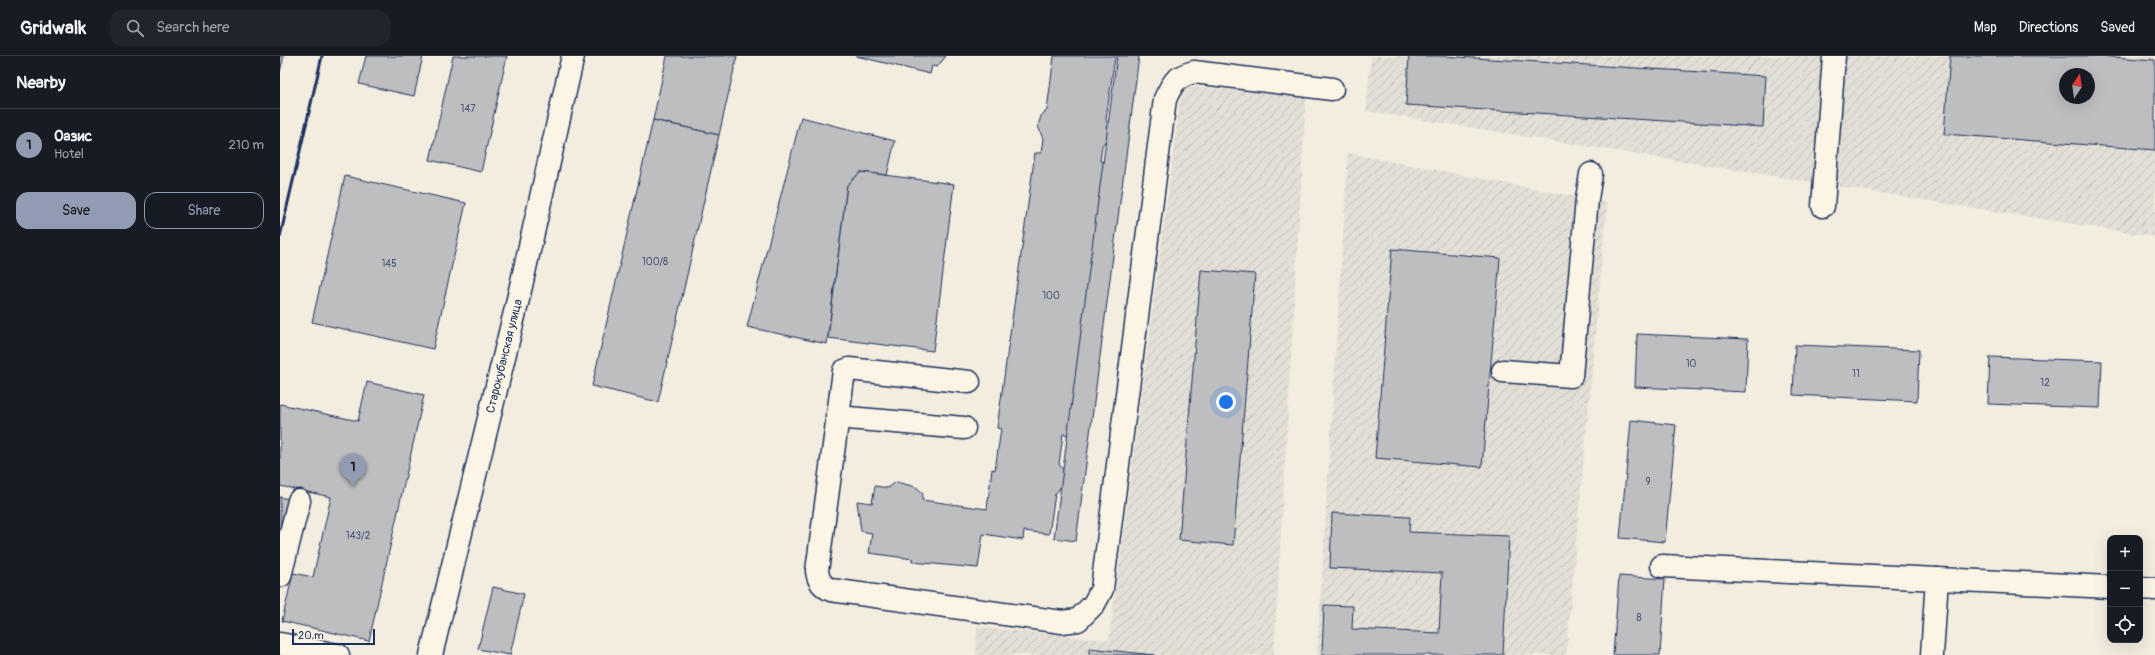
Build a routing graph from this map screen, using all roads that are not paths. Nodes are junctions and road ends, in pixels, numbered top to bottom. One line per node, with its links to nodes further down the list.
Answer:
1 (573, 56): 19 (street, Старокубанская улица)
2 (1834, 56): 5 (street)
3 (1332, 89): 8 (street)
4 (1591, 174): 6 (street)
5 (1823, 206)
6 (1503, 371)
7 (969, 382): 8 (street)
8 (837, 417): 9 (street)
9 (964, 428)
10 (299, 501): 12 (street)
11 (1662, 566): 13 (street)
12 (280, 576)
13 (1937, 579): 14 (street); 20 (street)
14 (2107, 587)
15 (2143, 588): 16 (street)
16 (2155, 589)
17 (280, 644): 18 (street)
18 (338, 655)
19 (431, 655)
20 (1932, 655)

